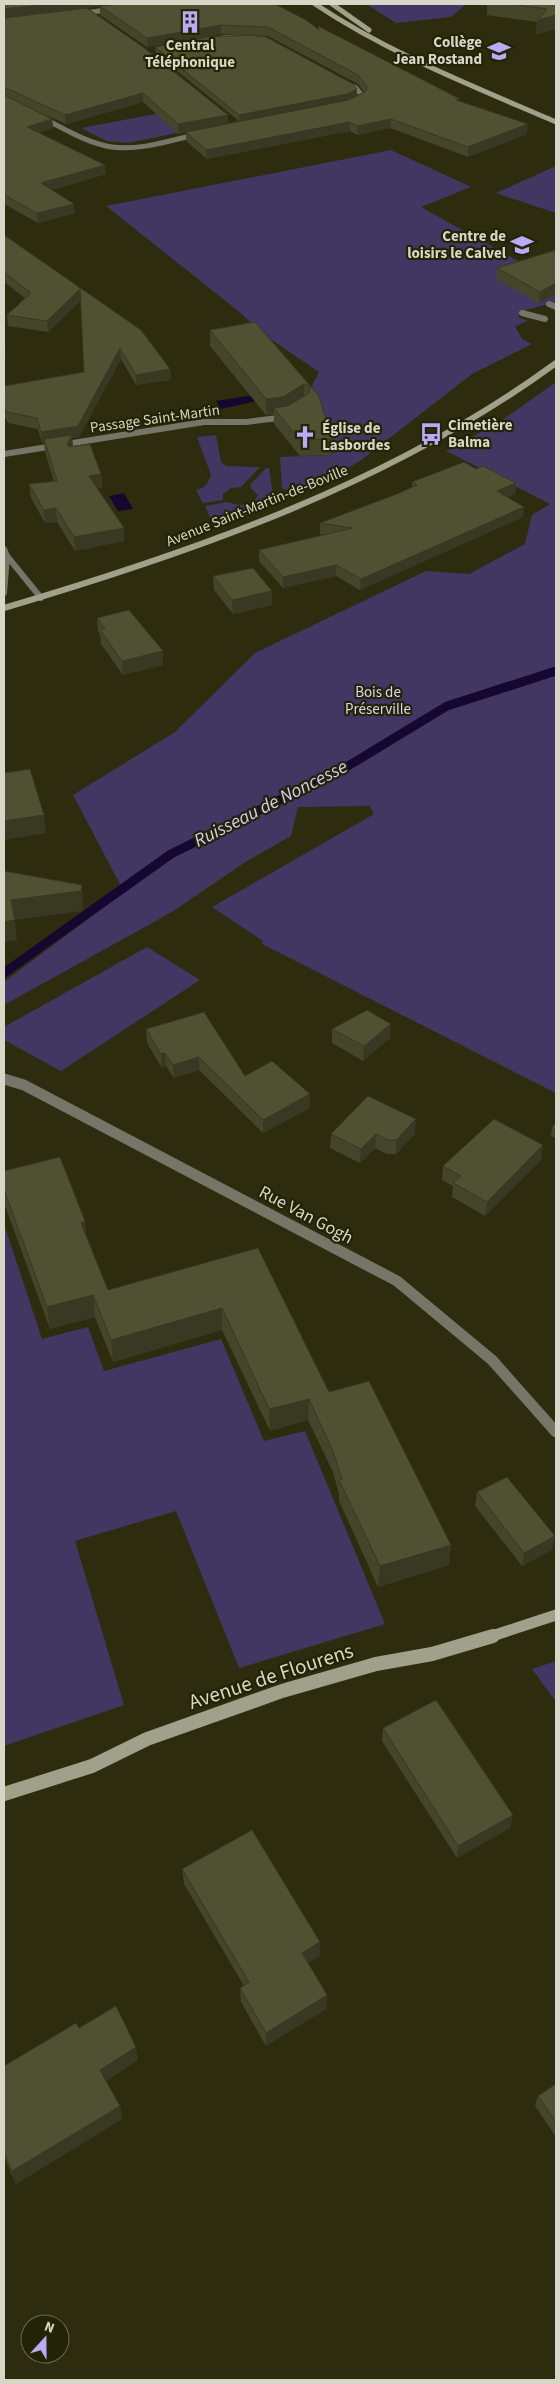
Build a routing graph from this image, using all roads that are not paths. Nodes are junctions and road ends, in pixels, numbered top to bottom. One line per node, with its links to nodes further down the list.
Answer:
1 (315, 4): 15 (street)
2 (332, 4): 9 (street)
3 (118, 8): 4 (street)
4 (89, 12): 5 (street); 6 (street)
5 (73, 15)
6 (99, 20)
7 (218, 38): 8 (street)
8 (261, 38)
9 (424, 57)
10 (340, 80): 11 (street)
11 (348, 105)
12 (538, 107): 14 (street)
13 (37, 115): 16 (street)
14 (556, 115)
15 (556, 122)
16 (210, 132)
17 (549, 304): 18 (street)
18 (556, 307)
19 (522, 313): 20 (street)
20 (545, 319)
21 (556, 363): 26 (street, Avenue Saint-Martin-de-Boville)
22 (292, 413): 23 (street, Passage Saint-Martin)
23 (4, 454)
24 (5, 552): 25 (street); 26 (street)
25 (4, 593)
26 (41, 598): 27 (street, Avenue Saint-Martin-de-Boville)
27 (4, 608)
28 (4, 1078): 29 (street, Rue Van Gogh)
29 (556, 1432)
30 (556, 1615): 31 (street, Avenue de Flourens)
31 (4, 1794)

